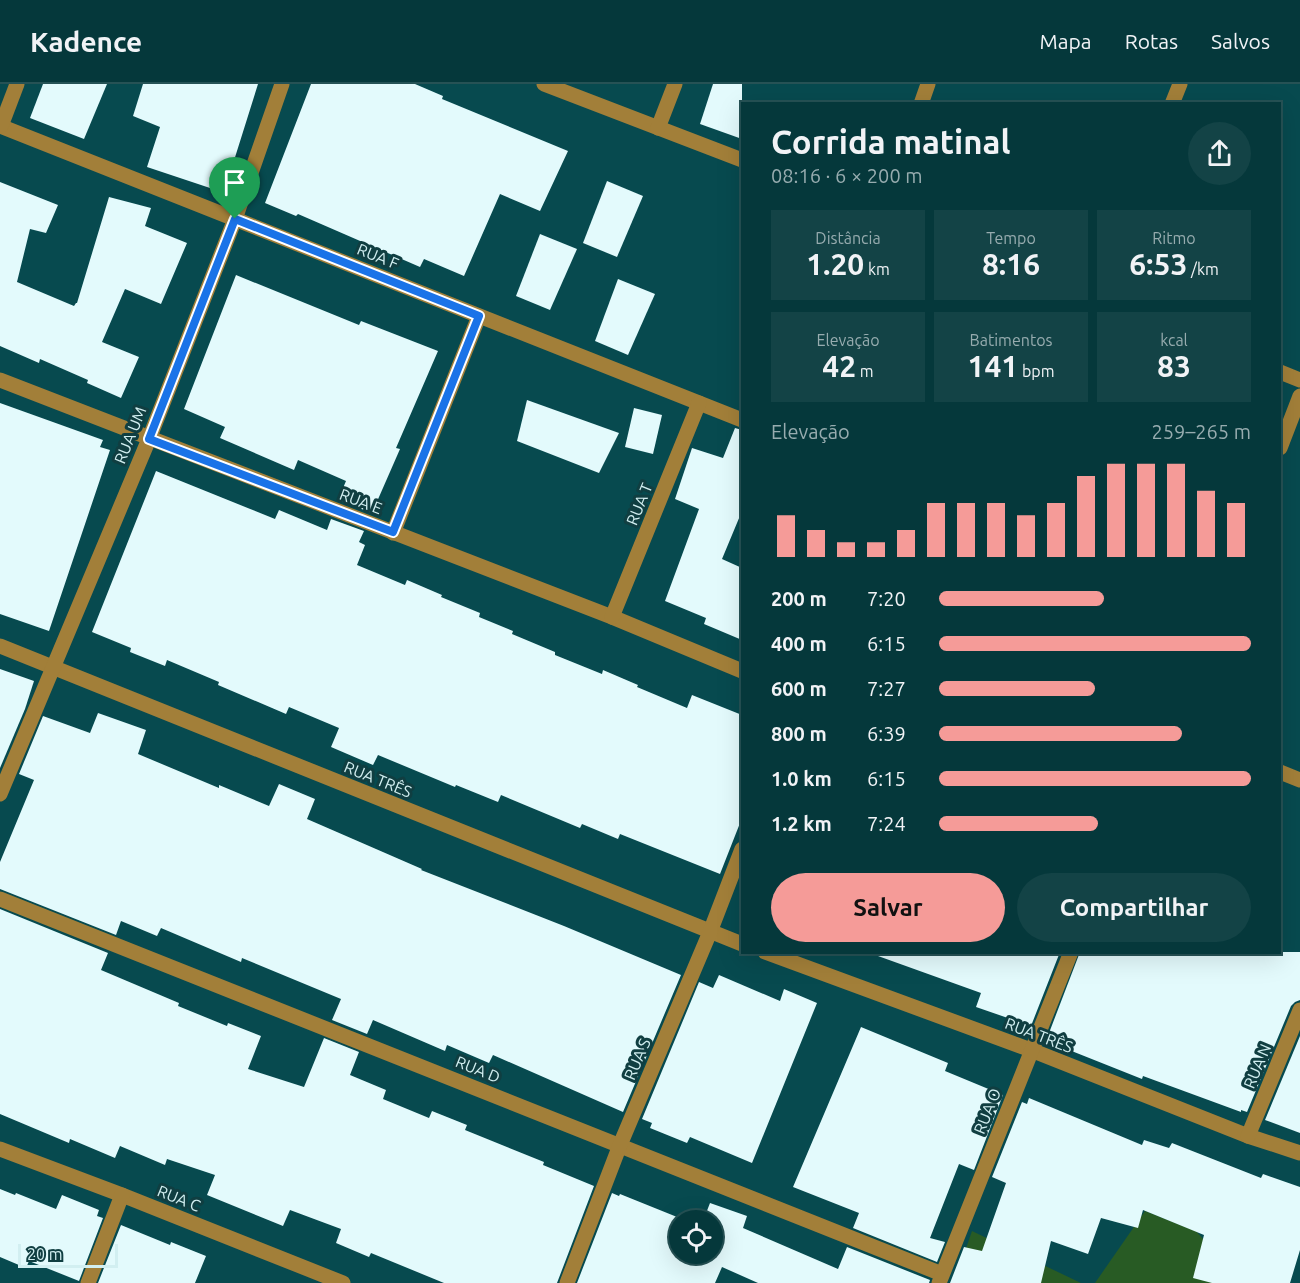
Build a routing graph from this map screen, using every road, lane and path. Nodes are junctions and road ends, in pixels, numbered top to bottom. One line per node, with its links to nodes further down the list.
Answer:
1 (17, 84): 9 (street)
2 (282, 84): 12 (street, RUA UM)
3 (544, 84): 10 (street)
4 (675, 84): 10 (street)
5 (928, 84): 7 (street)
6 (1180, 84): 8 (street)
7 (922, 102)
8 (1173, 102)
9 (0, 126): 12 (street, RUA F)
10 (658, 128): 11 (street)
11 (741, 160)
12 (235, 219): 13 (street, RUA F); 20 (street, RUA UM)
13 (479, 316): 18 (street, RUA F); 22 (street)
14 (1281, 372): 16 (street)
15 (0, 380): 20 (street, RUA E)
16 (1300, 380)
17 (1300, 396): 21 (street)
18 (699, 404): 19 (street, RUA F); 23 (street, RUA T)
19 (741, 420)
20 (149, 439): 22 (street, RUA E); 25 (street, RUA UM)
21 (1281, 445)
22 (393, 532): 23 (street, RUA E)
23 (612, 617): 26 (street, RUA E)
24 (0, 646): 25 (street, RUA TRÊS)
25 (51, 667): 29 (street, RUA UM); 32 (street, RUA TRÊS)
26 (741, 671)
27 (1281, 772): 28 (street)
28 (1300, 780)
29 (0, 794)
30 (741, 852): 32 (street, RUA S)
31 (0, 899): 39 (street, RUA D)
32 (710, 932): 33 (street, RUA TRÊS); 39 (street, RUA S)
33 (741, 944)
34 (770, 954): 37 (street, RUA TRÊS)
35 (1070, 954): 37 (street, RUA O)
36 (1300, 1010): 38 (street, RUA N)
37 (1031, 1050): 38 (street, RUA TRÊS); 43 (street, RUA O)
38 (1248, 1136): 41 (street, RUA TRÊS)
39 (620, 1145): 43 (street, RUA D); 46 (street, RUA S)
40 (0, 1149): 42 (street, RUA C)
41 (1300, 1154)
42 (122, 1195): 44 (street); 45 (street, RUA C)
43 (940, 1278)
44 (88, 1283)
45 (343, 1283)
46 (567, 1283)

